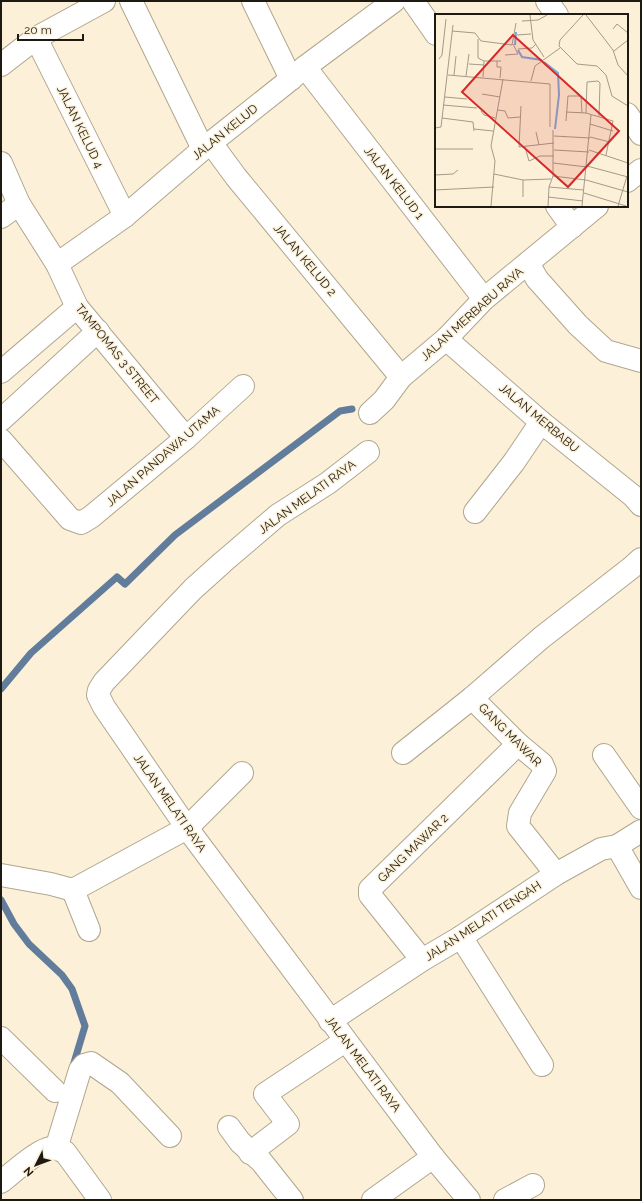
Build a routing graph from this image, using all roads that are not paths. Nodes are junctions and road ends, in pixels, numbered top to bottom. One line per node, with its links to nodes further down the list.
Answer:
1 (104, 1): 9 (street)
2 (131, 1): 14 (street, JALAN KELUD 2)
3 (253, 1): 11 (street, JALAN KELUD 1)
4 (394, 1): 11 (street, JALAN KELUD)
5 (413, 1): 8 (street)
6 (547, 1): 7 (street)
7 (556, 14)
8 (435, 33)
9 (36, 38): 10 (street); 21 (street, JALAN KELUD 4)
10 (1, 65)
11 (298, 73): 14 (street, JALAN KELUD); 26 (street, JALAN KELUD 1)
12 (628, 115): 13 (street)
13 (641, 134)
14 (207, 146): 21 (street, JALAN KELUD); 32 (street, JALAN KELUD 2)
15 (1, 163): 18 (street, TAMPOMAS 3 STREET)
16 (641, 170): 17 (street)
17 (628, 180)
18 (19, 204): 22 (street); 25 (street, TAMPOMAS 3 STREET)
19 (558, 207): 23 (street)
20 (597, 207): 23 (street, JALAN MERBABU RAYA)
21 (125, 216): 25 (street, JALAN KELUD)
22 (1, 217)
23 (572, 227): 24 (street, JALAN MERBABU RAYA)
24 (528, 263): 26 (street, JALAN MERBABU RAYA); 30 (street)
25 (57, 264): 27 (street, TAMPOMAS 3 STREET)
26 (484, 299): 29 (street, JALAN MERBABU RAYA)
27 (77, 307): 28 (street, TAMPOMAS 3 STREET); 31 (street)
28 (98, 332): 35 (street); 37 (street, TAMPOMAS 3 STREET)
29 (446, 339): 32 (street, JALAN MERBABU RAYA); 36 (street, JALAN MERBABU)
30 (641, 361)
31 (1, 372)
32 (402, 377): 34 (street, JALAN MERBABU RAYA)
33 (243, 386): 37 (street, JALAN PANDAWA UTAMA)
34 (370, 412)
35 (1, 420)
36 (541, 422): 40 (street, JALAN MERBABU); 41 (street)
37 (186, 438): 38 (street, JALAN PANDAWA UTAMA)
38 (1, 440)
39 (368, 452): 49 (street, JALAN MELATI RAYA)
40 (638, 495)
41 (475, 512)
42 (641, 558): 43 (street)
43 (472, 698): 44 (street, GANG MAWAR); 45 (street)
44 (518, 744): 52 (street, GANG MAWAR); 58 (street, GANG MAWAR 2)
45 (403, 753)
46 (604, 755): 48 (street)
47 (242, 773): 49 (street)
48 (641, 808)
49 (187, 828): 55 (street); 59 (street, JALAN MELATI RAYA)
50 (641, 831): 51 (street, JALAN MELATI TENGAH)
51 (617, 846): 52 (street, JALAN MELATI TENGAH); 54 (street)
52 (556, 874): 57 (street, JALAN MELATI TENGAH)
53 (4, 876): 55 (street)
54 (641, 888)
55 (73, 890): 56 (street)
56 (89, 930)
57 (461, 937): 58 (street, JALAN MELATI TENGAH); 62 (street)
58 (422, 960): 59 (street, JALAN MELATI TENGAH)
59 (330, 1021): 61 (street, JALAN MELATI RAYA)
60 (1, 1038): 63 (street)
61 (345, 1041): 67 (street); 68 (street, JALAN MELATI RAYA)
62 (542, 1065)
63 (55, 1092)
64 (229, 1127): 67 (street)
65 (170, 1136): 66 (street)
66 (56, 1149): 69 (street); 71 (street)
67 (250, 1153): 72 (street)
68 (433, 1157): 73 (street); 74 (street, JALAN MELATI RAYA)
69 (1, 1182)
70 (532, 1185): 75 (street)
71 (100, 1200)
72 (292, 1200)
73 (373, 1200)
74 (468, 1200)
75 (505, 1200)

